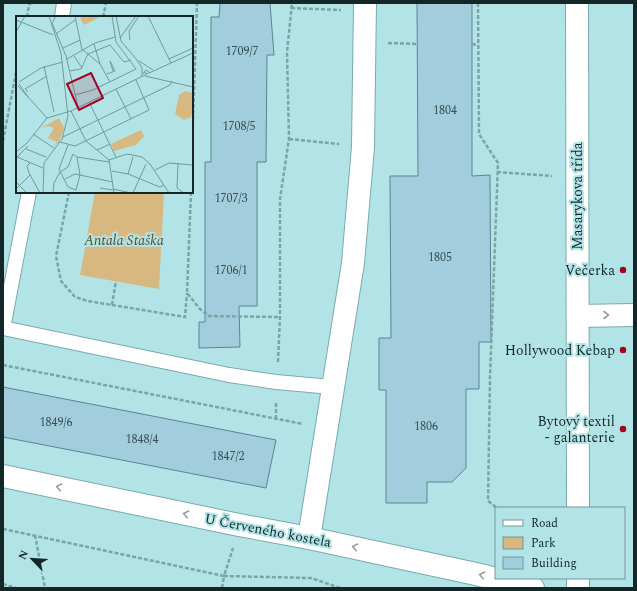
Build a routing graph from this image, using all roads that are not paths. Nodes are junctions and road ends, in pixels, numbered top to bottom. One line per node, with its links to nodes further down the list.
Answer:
1 (64, 3): 4 (lane)
2 (577, 3): 7 (street, Masarykova třída)
3 (365, 7): 9 (street)
4 (62, 16)
5 (29, 193): 8 (lane)
6 (634, 315): 7 (street, one-way to 6)
7 (578, 316): 11 (street, Masarykova třída)
8 (3, 328): 9 (lane)
9 (332, 387): 12 (street)
10 (3, 476): 12 (street, U Červeného kostela, one-way to 10)
11 (578, 507)
12 (310, 538): 13 (street, U Červeného kostela, one-way to 12)
13 (495, 579)
14 (496, 579): 15 (street, U Červeného kostela, one-way to 14)
15 (533, 588)

